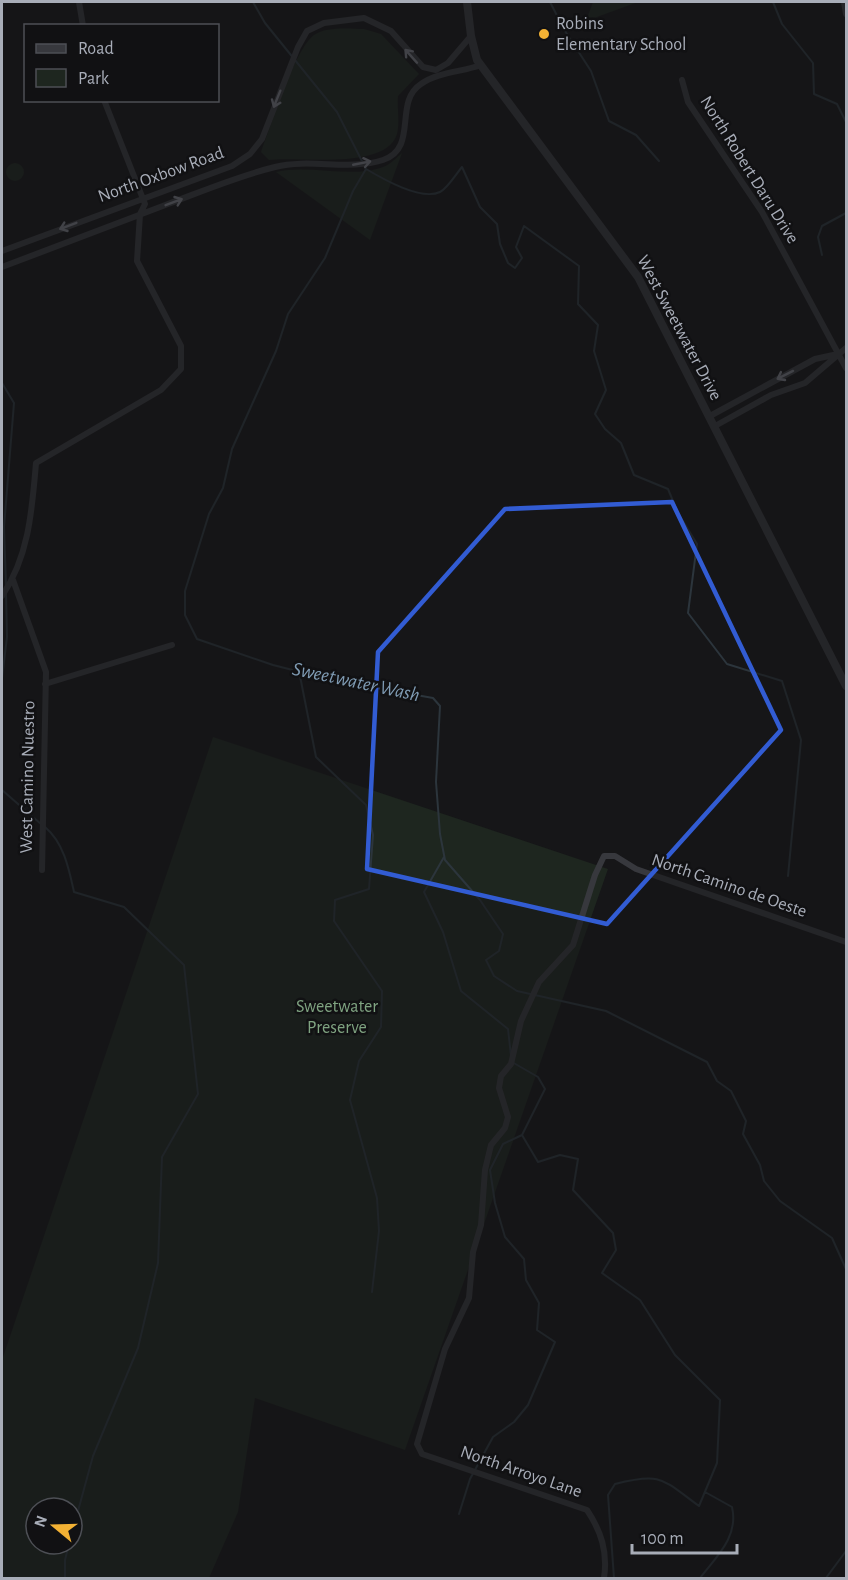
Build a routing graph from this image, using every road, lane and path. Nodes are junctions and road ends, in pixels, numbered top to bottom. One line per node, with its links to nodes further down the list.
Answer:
1 (79, 2): 5 (street)
2 (467, 2): 6 (street, West Sweetwater Drive)
3 (844, 2): 4 (street)
4 (846, 14)
5 (83, 24)
6 (471, 36): 7 (street, West Sweetwater Drive); 10 (street, North Oxbow Road, one-way to 10)
7 (482, 65): 11 (street, North Oxbow Road, one-way to 7); 17 (street, West Sweetwater Drive)
8 (682, 80): 15 (street, North Robert Daru Drive)
9 (105, 102): 10 (street)
10 (142, 198): 11 (street); 12 (street, North Oxbow Road, one-way to 12)
11 (140, 214): 13 (street, North Oxbow Road); 19 (street)
12 (2, 251)
13 (2, 267)
14 (846, 348): 15 (street)
15 (839, 354): 16 (street, North Robert Daru Drive); 17 (street, one-way to 17); 18 (street)
16 (846, 368)
17 (710, 416): 18 (street, West Sweetwater Drive)
18 (715, 426): 23 (street, West Sweetwater Drive)
19 (13, 580): 20 (street); 22 (street, West Camino Nuestro)
20 (2, 596)
21 (171, 645): 22 (street, West Camino Nuestro)
22 (45, 684): 24 (street, West Camino Nuestro)
23 (846, 686)
24 (42, 870)
25 (846, 942): 26 (street, North Camino de Oeste)
26 (417, 1444): 27 (street, North Arroyo Lane)
27 (604, 1578)

